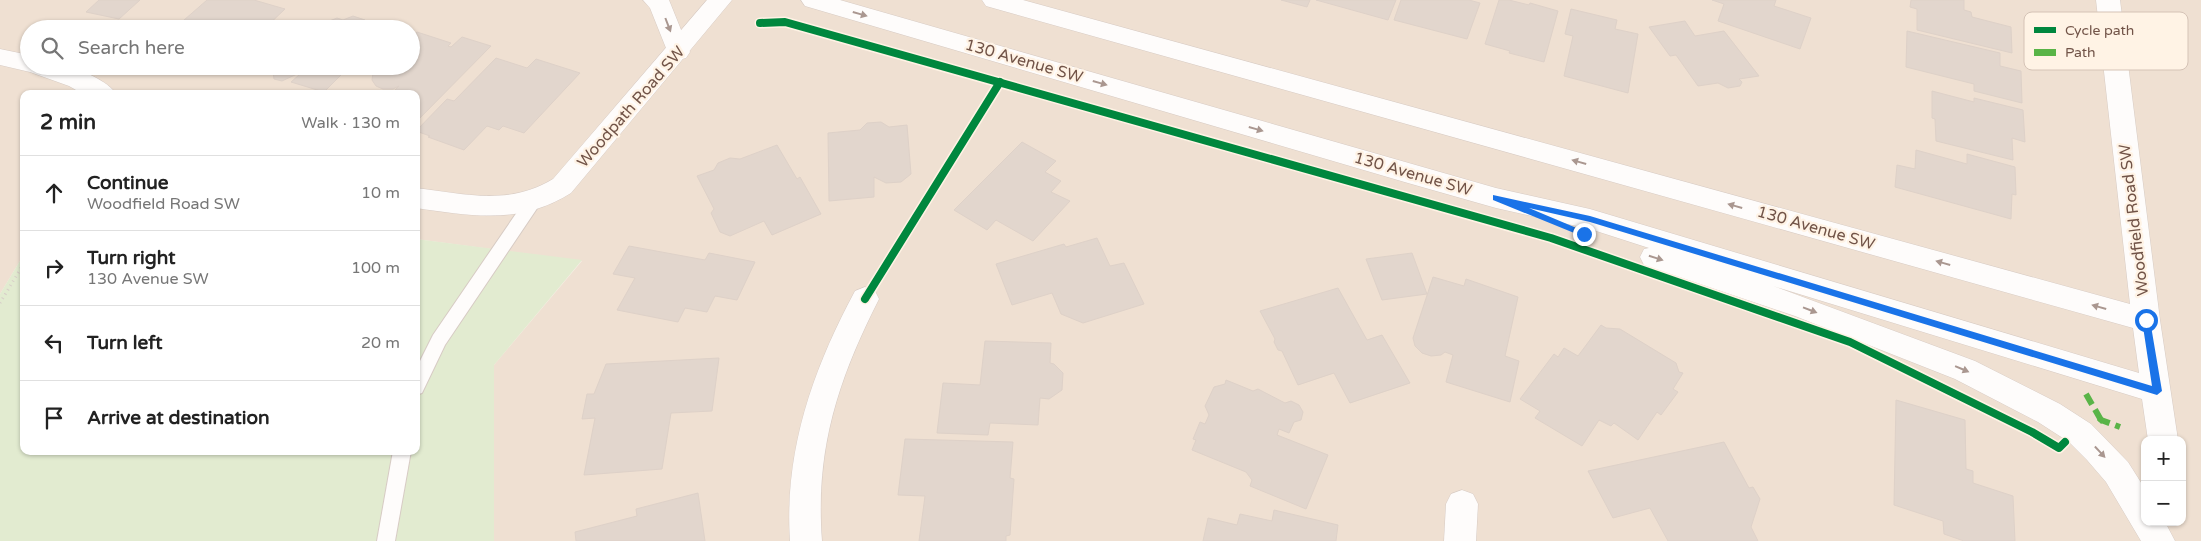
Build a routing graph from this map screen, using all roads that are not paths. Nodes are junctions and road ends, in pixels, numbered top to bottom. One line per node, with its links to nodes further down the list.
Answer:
1 (655, 0): 6 (street, one-way to 6)
2 (720, 0): 6 (street, Woodpath Road SW)
3 (813, 0): 13 (street, 130 Avenue SW, one-way to 13)
4 (994, 0): 5 (street, 130 Avenue SW)
5 (1015, 4): 16 (street, 130 Avenue SW, one-way to 5)
6 (678, 52): 14 (street, Woodpath Road SW)
7 (0, 57): 8 (street)
8 (20, 62)
9 (2116, 70): 16 (street, Woodfield Road SW)
10 (64, 75): 11 (street)
11 (97, 90)
12 (420, 198): 14 (street, Woodpath Road SW)
13 (1496, 198): 18 (street, 130 Avenue SW); 22 (street, one-way to 22)
14 (532, 203): 17 (lane)
15 (865, 299): 26 (street)
16 (2146, 320): 18 (street, Woodfield Road SW)
17 (420, 380)
18 (2157, 391): 19 (street, Woodfield Road SW)
19 (2163, 436)
20 (401, 455): 25 (lane)
21 (1462, 504): 27 (street)
22 (2141, 511)
23 (2150, 526): 28 (street)
24 (2172, 526): 29 (street)
25 (386, 541)
26 (806, 541)
27 (1460, 541)
28 (2159, 541)
29 (2174, 541)

